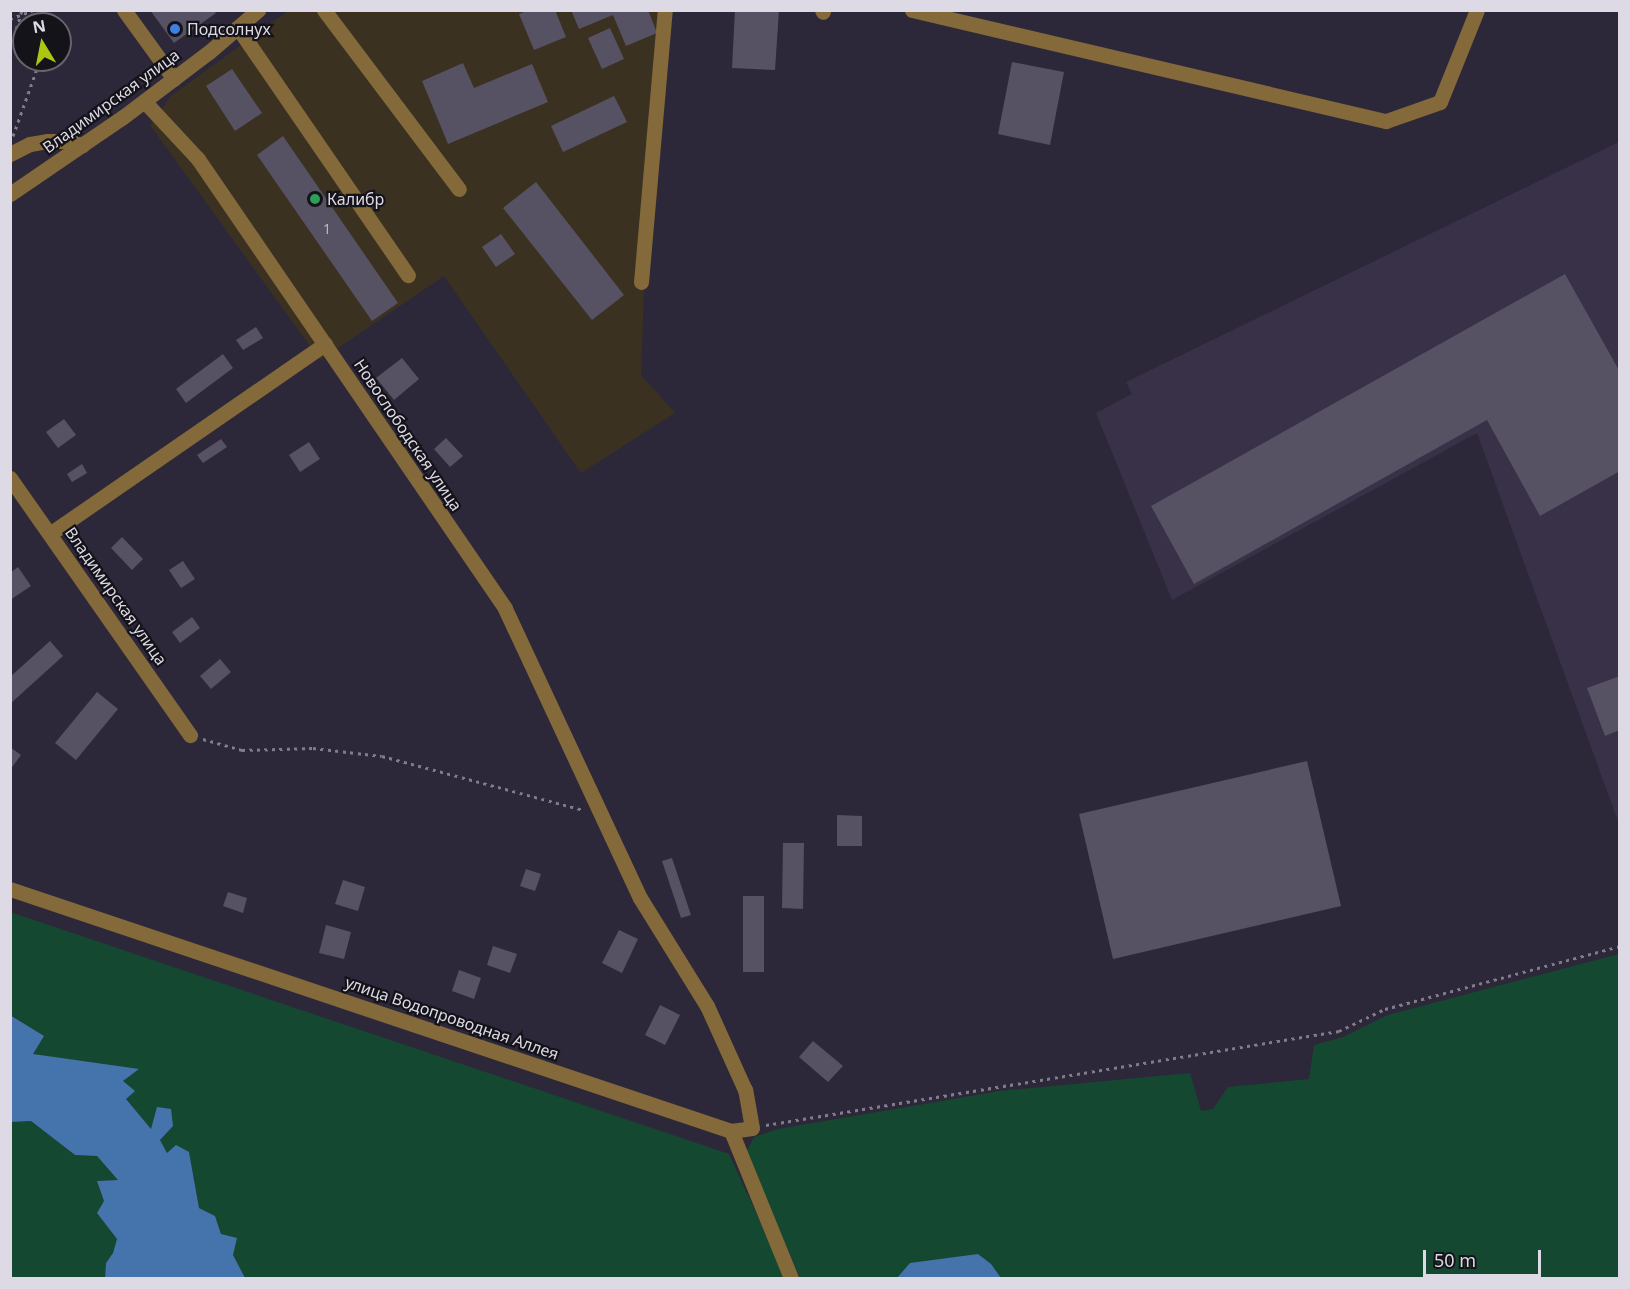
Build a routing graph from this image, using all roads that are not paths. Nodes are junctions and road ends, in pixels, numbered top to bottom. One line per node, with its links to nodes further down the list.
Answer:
1 (258, 10): 7 (street, Владимирская улица)
2 (324, 10): 12 (street)
3 (665, 10): 15 (street)
4 (912, 10): 5 (street)
5 (1477, 10)
6 (125, 11): 8 (street)
7 (237, 28): 8 (street, Владимирская улица); 14 (street)
8 (174, 79): 9 (street, Владимирская улица)
9 (144, 102): 10 (street, Владимирская улица); 16 (street, Новослободская улица)
10 (82, 145): 11 (street); 13 (street, Владимирская улица)
11 (10, 154)
12 (459, 189)
13 (10, 194)
14 (408, 275)
15 (641, 282)
16 (325, 344): 18 (street); 21 (street, Новослободская улица)
17 (10, 478): 18 (street, Владимирская улица)
18 (51, 534): 19 (street, Владимирская улица)
19 (190, 735)
20 (10, 889): 21 (street, улица Водопроводная Аллея)
21 (731, 1131): 22 (street)
22 (789, 1274)

